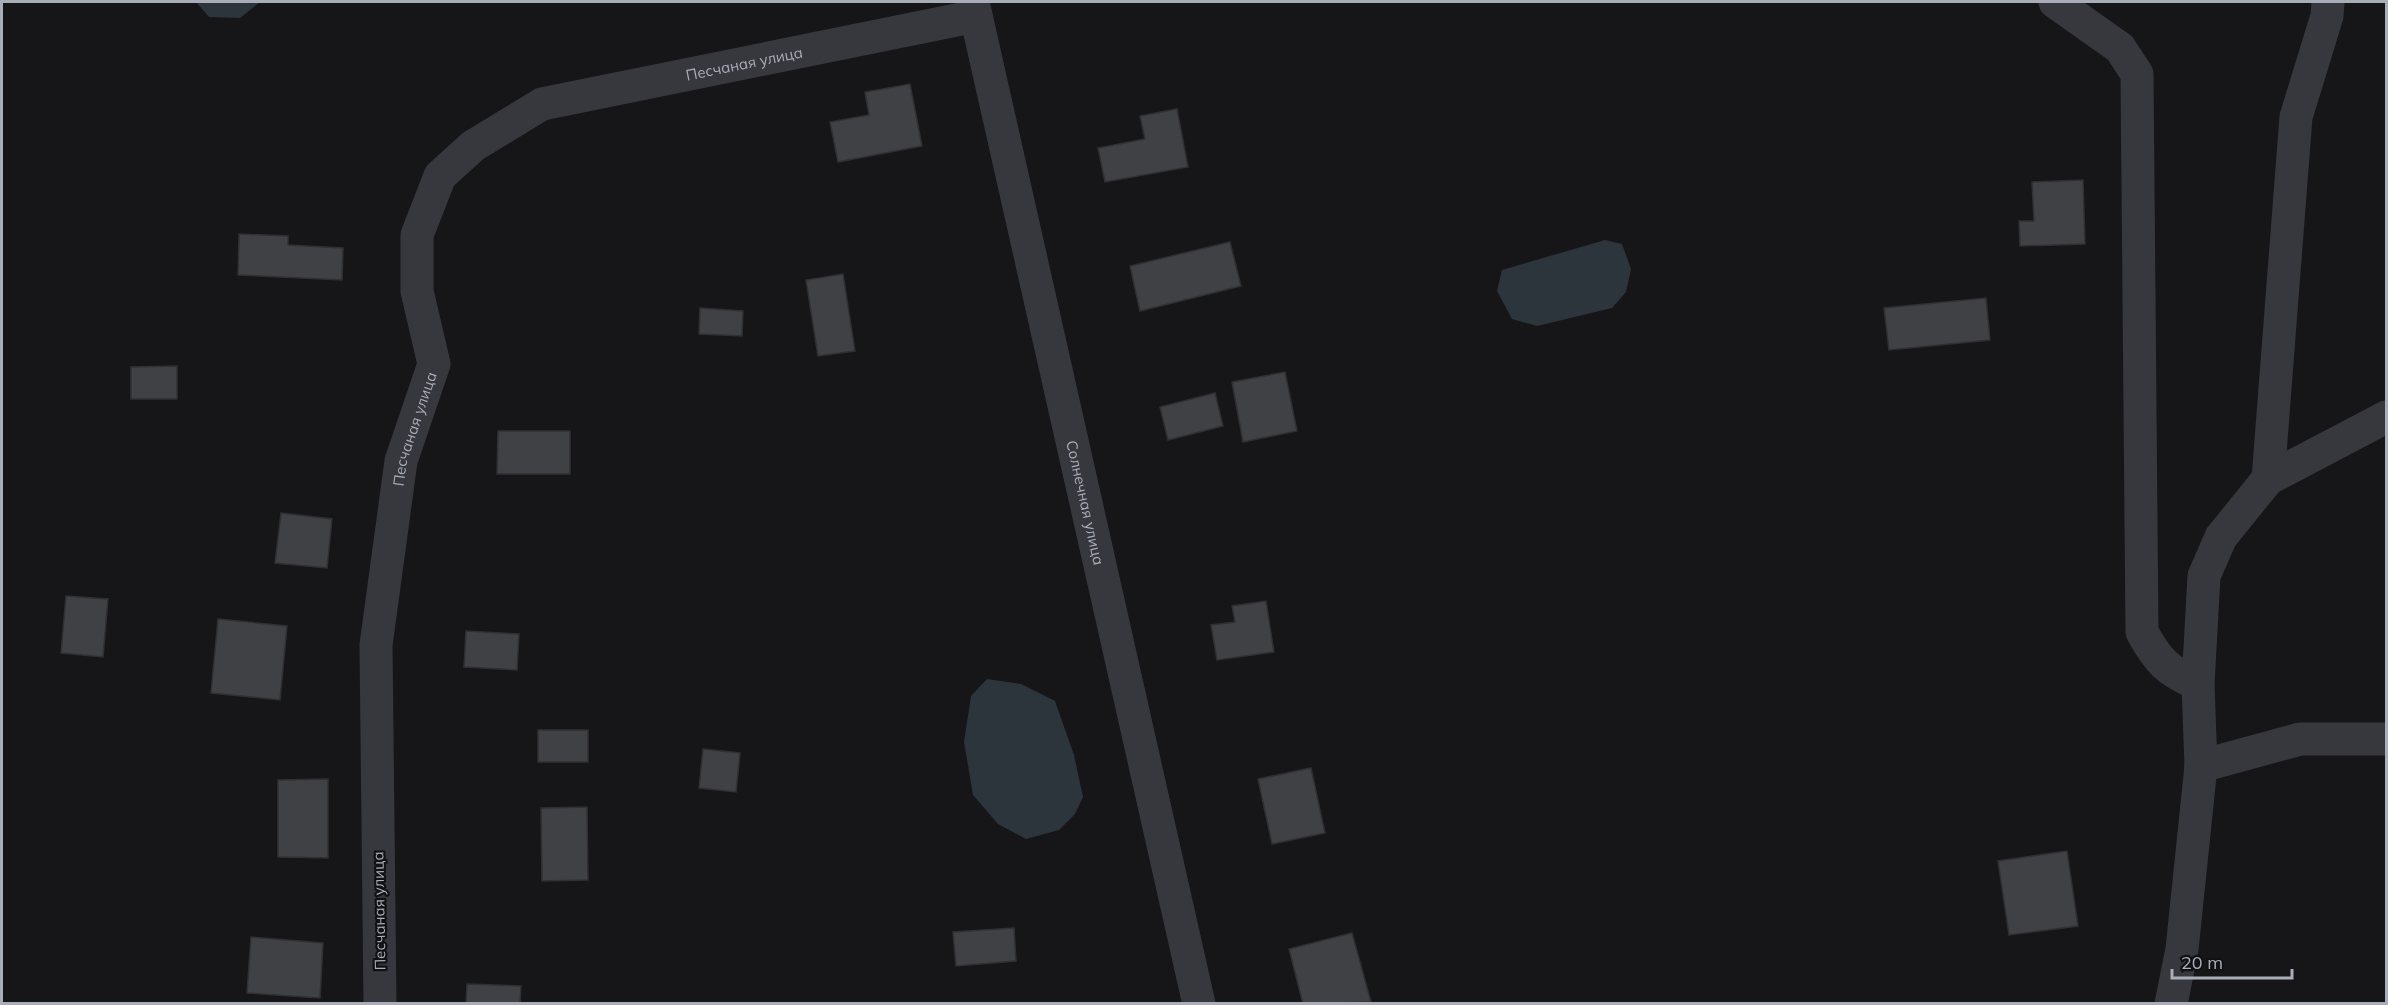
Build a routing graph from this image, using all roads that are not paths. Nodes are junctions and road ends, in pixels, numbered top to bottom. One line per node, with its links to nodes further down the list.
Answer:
1 (2055, 2): 6 (street)
2 (2328, 2): 5 (street)
3 (975, 9): 9 (street, Песчаная улица); 10 (street, Солнечная улица)
4 (2386, 417): 5 (street)
5 (2268, 479): 6 (street)
6 (2198, 684): 8 (street)
7 (2386, 739): 8 (street)
8 (2201, 766): 11 (street)
9 (380, 1004)
10 (1199, 1004)
11 (2171, 1004)

